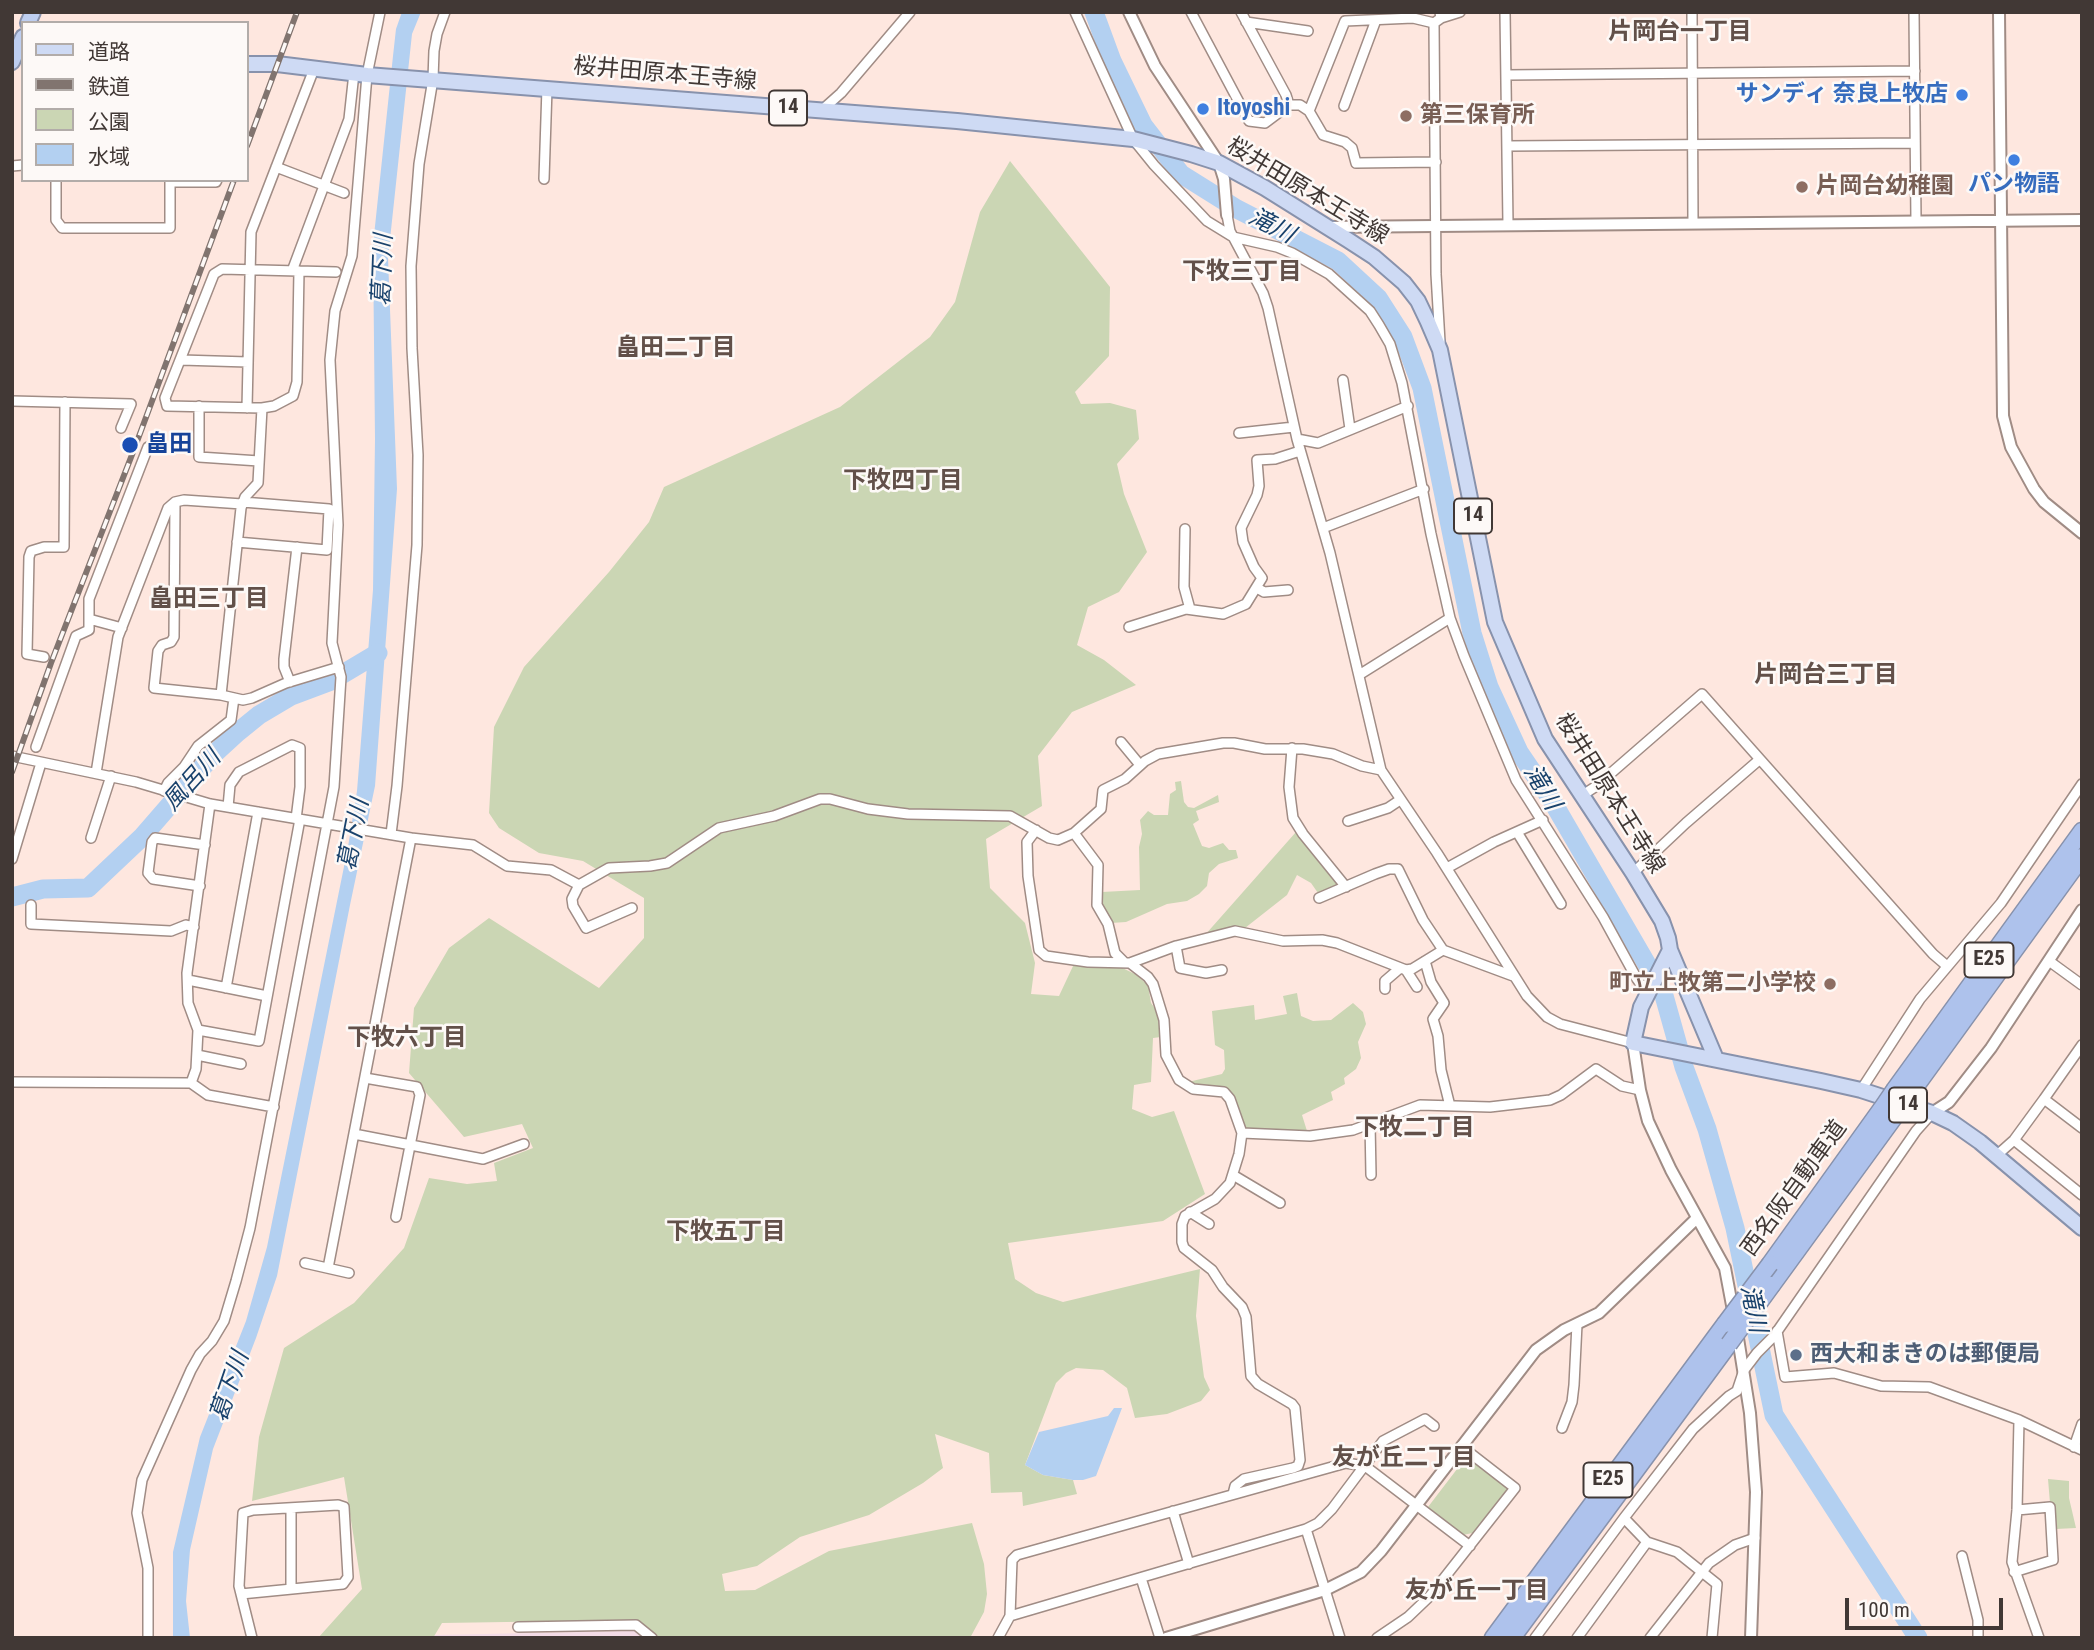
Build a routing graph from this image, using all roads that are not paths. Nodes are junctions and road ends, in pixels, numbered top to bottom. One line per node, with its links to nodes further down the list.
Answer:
1 (380, 12): 23 (street)
2 (445, 12): 25 (street)
3 (910, 12): 29 (street)
4 (1075, 12): 31 (street)
5 (1129, 12): 36 (street)
6 (1191, 12): 27 (street)
7 (1241, 12): 15 (street)
8 (1460, 12): 13 (street)
9 (1506, 12): 24 (street)
10 (1692, 12): 22 (street)
11 (1914, 12): 21 (street)
12 (1999, 12): 44 (street)
13 (1439, 18): 14 (street); 35 (street)
14 (1376, 20): 28 (street); 30 (street)
15 (1246, 22): 16 (street); 27 (street)
16 (1308, 31)
17 (21, 42): 18 (highway)
18 (12, 63)
19 (248, 64): 20 (main road, 桜井田原本王寺線 / 14)
20 (314, 69): 23 (main road, 桜井田原本王寺線 / 14); 37 (street)
21 (1915, 71): 22 (street); 32 (street)
22 (1693, 73): 24 (street); 33 (street)
23 (360, 74): 25 (main road, 桜井田原本王寺線 / 14); 41 (street); 90 (street)
24 (1507, 75): 34 (street)
25 (432, 79): 26 (main road, 桜井田原本王寺線 / 14); 120 (street)
26 (547, 88): 29 (main road, 桜井田原本王寺線 / 14); 38 (street)
27 (1289, 106): 30 (street)
28 (1344, 106)
29 (821, 111): 31 (main road, 桜井田原本王寺線 / 14)
30 (1309, 111): 35 (street)
31 (1138, 140): 36 (main road, 桜井田原本王寺線 / 14); 51 (street)
32 (1915, 143): 33 (street); 46 (street)
33 (1693, 145): 34 (street); 47 (street)
34 (1507, 146): 49 (street)
35 (1436, 162): 48 (street)
36 (1219, 163): 43 (street); 50 (main road, 桜井田原本王寺線 / 14)
37 (276, 167): 41 (street); 52 (street)
38 (544, 179)
39 (56, 182): 40 (street)
40 (170, 182)
41 (324, 186): 42 (street); 53 (street)
42 (344, 194)
43 (1227, 215): 51 (street)
44 (2001, 220): 45 (street); 46 (street); 79 (street)
45 (2082, 220)
46 (1916, 221): 47 (street)
47 (1693, 223): 49 (street)
48 (1436, 225): 49 (street); 50 (street); 55 (street)
49 (1508, 225)
50 (1327, 227): 55 (main road, 桜井田原本王寺線 / 14)
51 (1233, 237): 61 (street); 65 (street)
52 (250, 270): 53 (street); 56 (street); 57 (street)
53 (296, 271): 54 (street); 64 (street)
54 (336, 272)
55 (1440, 350): 107 (main road, 桜井田原本王寺線 / 14)
56 (181, 360): 57 (street); 62 (street)
57 (248, 362): 63 (street)
58 (1343, 380): 67 (street)
59 (12, 401): 60 (street)
60 (65, 402): 66 (street); 89 (street)
61 (1408, 405): 67 (street); 73 (street)
62 (199, 406): 63 (street); 72 (street)
63 (247, 408): 64 (street)
64 (262, 408): 72 (street)
65 (1294, 427): 68 (street); 69 (street)
66 (121, 428)
67 (1350, 429): 69 (street)
68 (1239, 433)
69 (1297, 439): 71 (street)
70 (148, 447): 86 (street)
71 (1300, 451): 78 (street); 82 (street)
72 (259, 461): 75 (street)
73 (1424, 489): 78 (street); 85 (street)
74 (175, 502): 75 (street); 88 (street); 93 (street)
75 (242, 503): 80 (street); 81 (street)
76 (2082, 518): 79 (street)
77 (1185, 528): 84 (street)
78 (1323, 528): 91 (street)
79 (2078, 531)
80 (237, 542): 81 (street); 93 (street)
81 (297, 547): 92 (street)
82 (1257, 588): 83 (street); 84 (street)
83 (1288, 590)
84 (1190, 609): 87 (street)
85 (1450, 618): 91 (street); 113 (street)
86 (89, 619): 88 (street); 96 (street)
87 (1129, 627)
88 (122, 628): 103 (street)
89 (44, 657)
90 (339, 667): 92 (street); 115 (street)
91 (1359, 675): 102 (street)
92 (290, 682): 94 (street)
93 (221, 695): 94 (street)
94 (234, 698): 106 (street)
95 (1121, 742): 101 (street)
96 (36, 747)
97 (1292, 748): 101 (street); 102 (street); 130 (street)
98 (12, 756): 100 (street)
99 (1759, 761): 107 (street); 127 (street); 143 (street)
100 (41, 763): 103 (street); 125 (street)
101 (1140, 765): 119 (street)
102 (1381, 770): 108 (street)
103 (96, 773): 104 (street)
104 (111, 776): 106 (street); 121 (street)
105 (2082, 784): 143 (street)
106 (164, 790): 109 (street)
107 (1581, 796): 127 (main road, 桜井田原本王寺線 / 14)
108 (1400, 800): 114 (street); 126 (street)
109 (210, 803): 110 (street); 123 (street)
110 (229, 807): 111 (street); 112 (street)
111 (258, 812): 112 (street); 150 (street)
112 (298, 819): 115 (street); 153 (street)
113 (1543, 820): 118 (street); 152 (street)
114 (1348, 821)
115 (326, 824): 120 (street); 168 (street)
116 (1036, 830): 119 (street); 128 (street); 142 (street)
117 (2082, 831): 165 (highway, 西名阪自動車道 / E25)
118 (1517, 832): 126 (street); 132 (street)
119 (1074, 833): 142 (street)
120 (391, 834): 122 (street)
121 (91, 838)
122 (411, 838): 128 (street); 160 (street)
123 (205, 845): 129 (street); 129 (street)
124 (2082, 857): 165 (highway, 西名阪自動車道 / E25)
125 (12, 859)
126 (1447, 868): 146 (street)
127 (1633, 873): 139 (main road, 桜井田原本王寺線 / 14)
128 (579, 885): 134 (street)
129 (200, 886): 136 (street)
130 (1346, 887): 131 (street); 138 (street)
131 (1319, 898)
132 (1561, 904)
133 (31, 905): 136 (street)
134 (632, 908)
135 (2082, 910): 141 (street)
136 (194, 927): 147 (street)
137 (1176, 946): 142 (street); 144 (street); 145 (street)
138 (1443, 950): 140 (street); 146 (street)
139 (1668, 956): 152 (main road); 158 (main road, 桜井田原本王寺線 / 14)
140 (1424, 961): 145 (street); 167 (street)
141 (2049, 961): 148 (street); 170 (street)
142 (1128, 963): 173 (street)
143 (1947, 966): 164 (street)
144 (1222, 970)
145 (1403, 970): 149 (street); 151 (street)
146 (1513, 976): 155 (street)
147 (188, 980): 150 (street); 154 (street)
148 (2082, 985)
149 (1417, 987)
150 (226, 988): 153 (street)
151 (1385, 989)
152 (1647, 993): 155 (main road)
153 (267, 996): 154 (street)
154 (198, 1030): 157 (street)
155 (1633, 1043): 158 (main road, 14); 163 (street)
156 (2080, 1052): 166 (street)
157 (197, 1055): 159 (street); 162 (street)
158 (1716, 1059): 164 (main road, 14)
159 (241, 1064)
160 (365, 1078): 174 (street); 177 (street)
161 (12, 1082): 162 (street)
162 (191, 1083): 168 (street)
163 (1640, 1090): 167 (street); 185 (street)
164 (1861, 1090): 170 (main road, 14)
165 (1903, 1091): 169 (highway, 西名阪自動車道 / E25, bridge)
166 (2044, 1099): 172 (street); 175 (street)
167 (1450, 1106): 171 (street)
168 (274, 1107): 221 (street)
169 (1890, 1110): 229 (highway, 西名阪自動車道 / E25, bridge); 230 (highway, 西名阪自動車道 / E25, bridge)
170 (1932, 1113): 178 (main road, 14); 192 (street)
171 (1370, 1123): 173 (street); 180 (street)
172 (2082, 1128)
173 (1242, 1133): 179 (street)
174 (354, 1134): 177 (street); 189 (street)
175 (2014, 1140): 178 (street); 181 (street)
176 (524, 1144): 177 (street)
177 (411, 1145): 184 (street)
178 (1996, 1156): 187 (main road, 14)
179 (1233, 1175): 182 (street); 183 (street)
180 (1371, 1175)
181 (2082, 1195)
182 (1280, 1203)
183 (1190, 1212): 186 (street); 201 (street)
184 (397, 1217)
185 (1697, 1218): 191 (street); 193 (street)
186 (1209, 1224)
187 (2082, 1228)
188 (306, 1263): 189 (street)
189 (328, 1268): 190 (street)
190 (349, 1273)
191 (1577, 1324): 197 (street); 198 (street)
192 (1775, 1333): 193 (street); 194 (street)
193 (1744, 1370): 206 (street); 208 (street)
194 (2019, 1420): 199 (street); 204 (street)
195 (2082, 1424): 199 (street)
196 (1434, 1426): 200 (street)
197 (1562, 1428)
198 (1461, 1446): 202 (street); 210 (street)
199 (2078, 1449)
200 (1365, 1466): 201 (street); 202 (street); 207 (street)
201 (1233, 1494): 205 (street)
202 (1417, 1504): 210 (street); 217 (street)
203 (291, 1508): 216 (street); 216 (street); 218 (street)
204 (2017, 1510): 214 (street); 214 (street)
205 (1173, 1511): 212 (street); 219 (street)
206 (1624, 1518): 209 (street); 231 (street)
207 (1306, 1529): 212 (street); 217 (street)
208 (1755, 1538): 213 (street); 235 (street)
209 (1647, 1542): 213 (street); 232 (street)
210 (1470, 1546): 228 (street)
211 (1962, 1556): 236 (street)
212 (1189, 1564): 215 (street)
213 (1702, 1570): 233 (street); 234 (street)
214 (2014, 1572): 237 (street)
215 (1141, 1578): 219 (street); 225 (street)
216 (291, 1589): 218 (street)
217 (1325, 1590): 226 (street); 227 (street)
218 (241, 1594): 222 (street)
219 (1010, 1616): 224 (street)
220 (518, 1628): 223 (street)
221 (148, 1638)
222 (252, 1638)
223 (652, 1638)
224 (998, 1638)
225 (1160, 1638)
226 (1166, 1638)
227 (1340, 1638)
228 (1377, 1638)
229 (1493, 1638)
230 (1512, 1638)
231 (1535, 1638)
232 (1577, 1638)
233 (1650, 1638)
234 (1712, 1638)
235 (1751, 1638)
236 (1978, 1638)
237 (2039, 1638)

